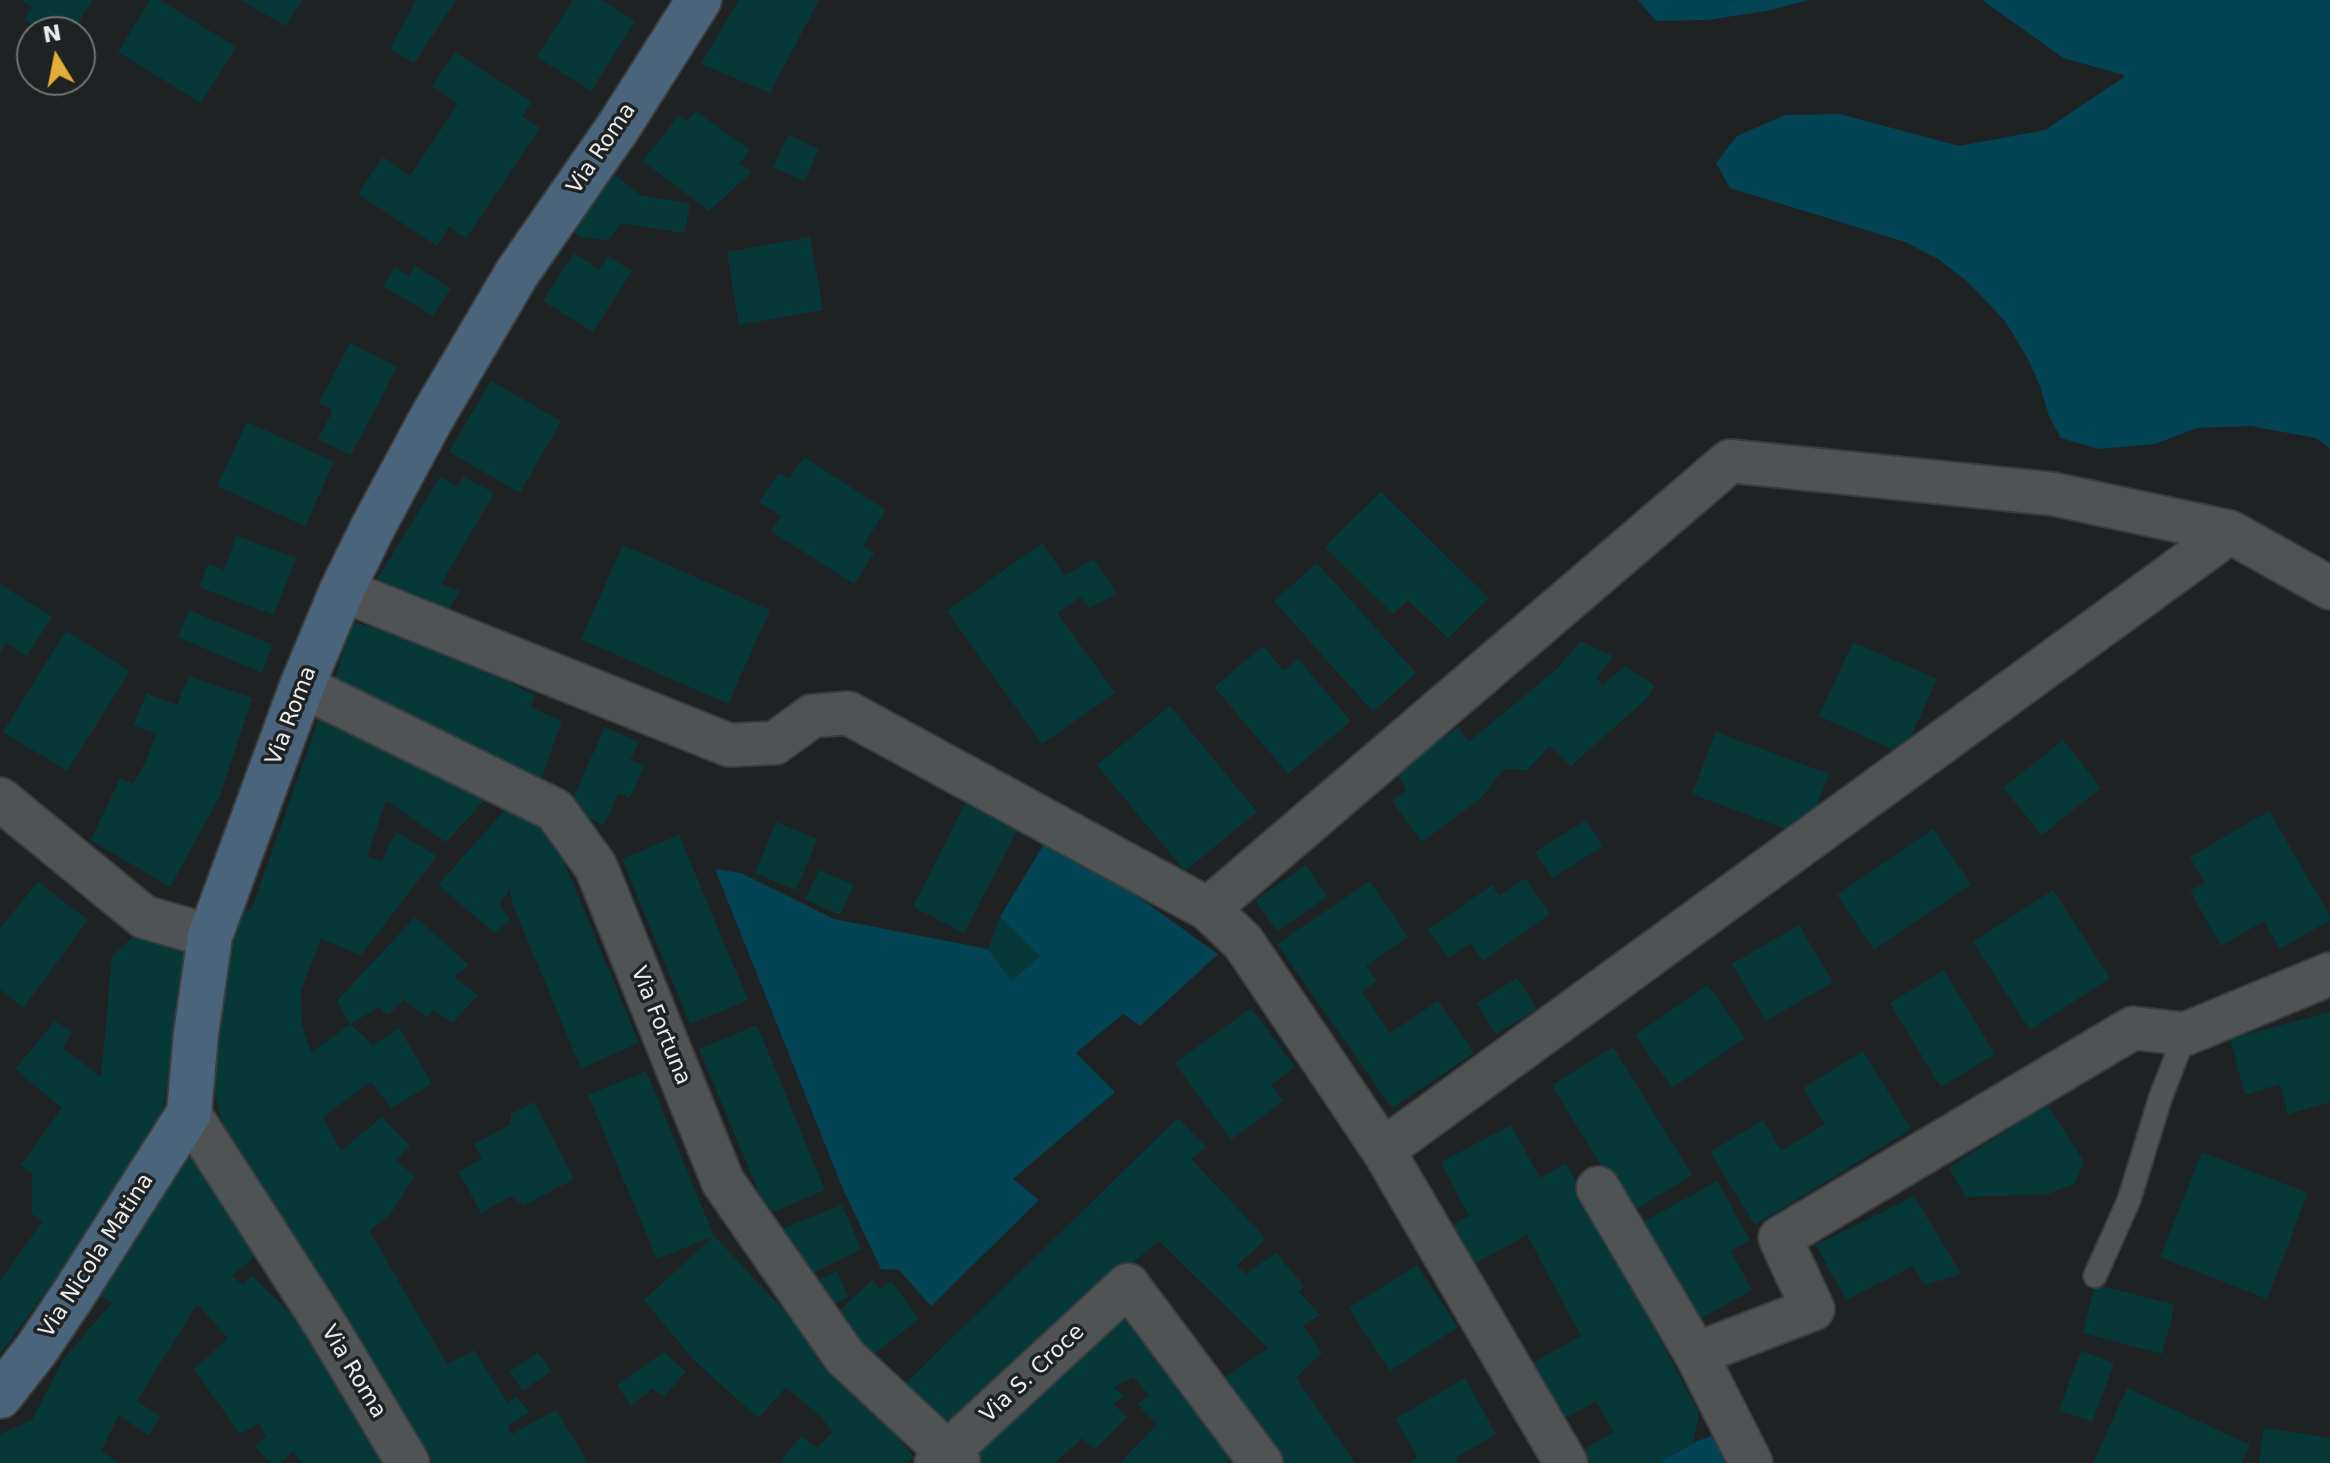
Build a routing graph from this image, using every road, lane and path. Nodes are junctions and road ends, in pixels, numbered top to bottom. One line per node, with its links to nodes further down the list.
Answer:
1 (699, 0): 4 (street, Via Roma)
2 (2230, 532): 3 (street); 7 (street); 12 (street)
3 (2330, 588)
4 (342, 590): 5 (street, Via Roma); 7 (street)
5 (302, 686): 8 (street, Via Roma); 17 (street, Via Fortuna)
6 (0, 799): 8 (street)
7 (1208, 909): 12 (street)
8 (210, 936): 11 (street, Via Roma)
9 (2330, 974): 10 (street)
10 (2185, 1034): 14 (lane); 15 (street)
11 (189, 1113): 16 (street, Via Nicola Matina); 19 (street, Via Roma)
12 (1383, 1150): 20 (street)
13 (1598, 1188): 15 (street)
14 (2095, 1276)
15 (1696, 1354): 21 (street)
16 (0, 1396)
17 (948, 1460): 18 (street, Via S. Croce)
18 (1257, 1461)
19 (408, 1463)
20 (1566, 1463)
21 (1751, 1463)

